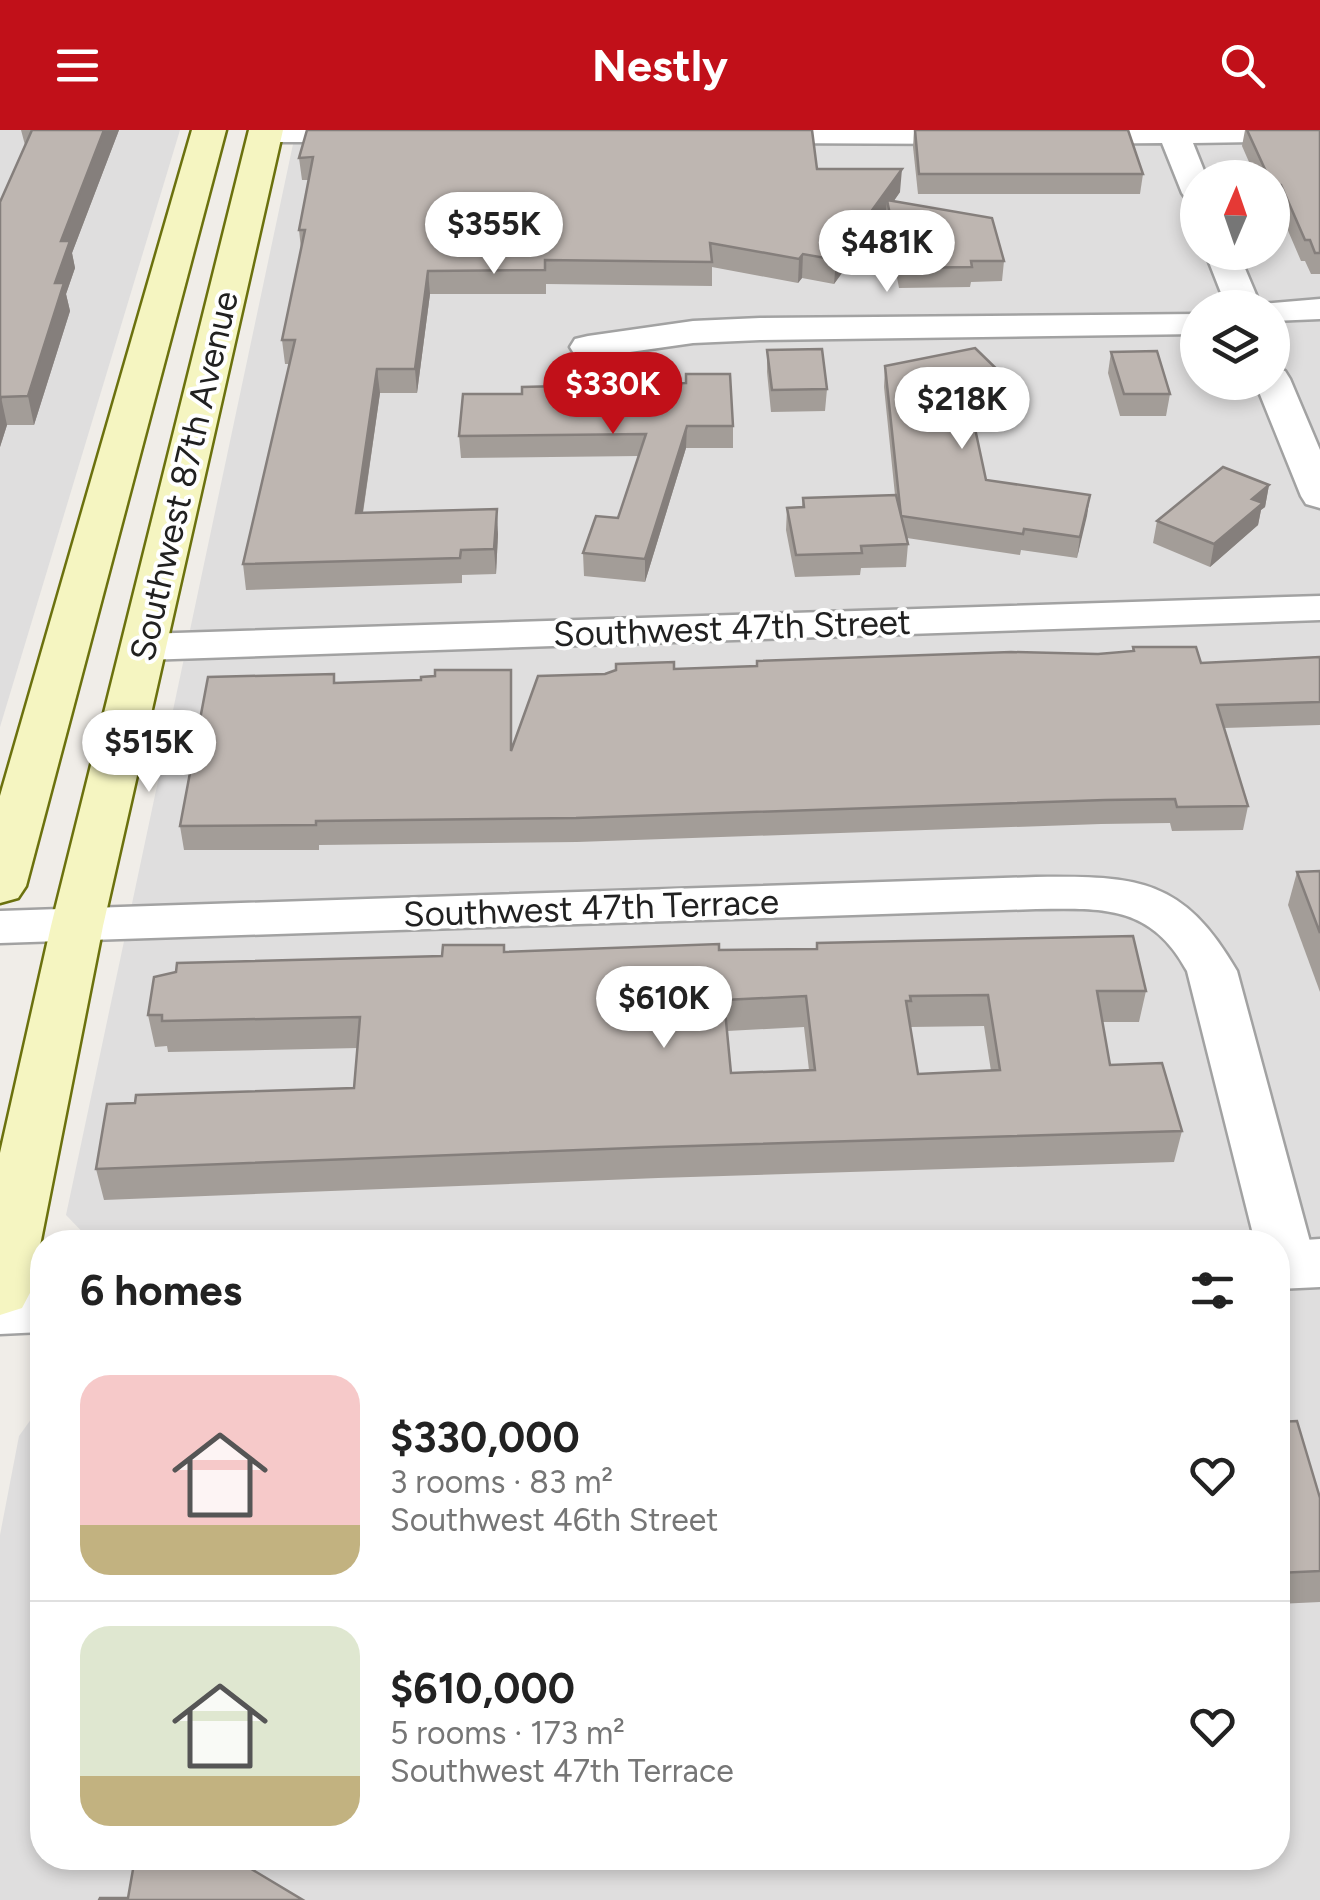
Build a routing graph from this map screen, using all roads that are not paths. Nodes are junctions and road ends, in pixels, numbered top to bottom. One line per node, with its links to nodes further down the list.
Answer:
1 (208, 131): 2 (main road); 15 (main road, Southwest 87th Avenue)
2 (266, 131): 5 (street); 16 (main road, Southwest 87th Avenue)
3 (1173, 132): 4 (street); 6 (street); 7 (street)
4 (1320, 132)
5 (405, 133)
6 (720, 134)
7 (1184, 160)
8 (1320, 309): 9 (street)
9 (1290, 311)
10 (1180, 324): 11 (street)
11 (588, 347)
12 (1281, 400): 13 (street)
13 (1320, 496)
14 (1320, 608): 16 (street, Southwest 47th Street)
15 (64, 647): 16 (main road); 17 (main road, Southwest 87th Avenue)
16 (144, 647): 18 (main road, Southwest 87th Avenue)
17 (0, 886)
18 (78, 926): 19 (street, Southwest 47th Terrace); 20 (street, Southwest 47th Terrace); 21 (main road, Southwest 87th Avenue)
19 (0, 927)
20 (1285, 1230)
21 (0, 1291)
22 (30, 1308): 23 (street)
23 (0, 1309)

